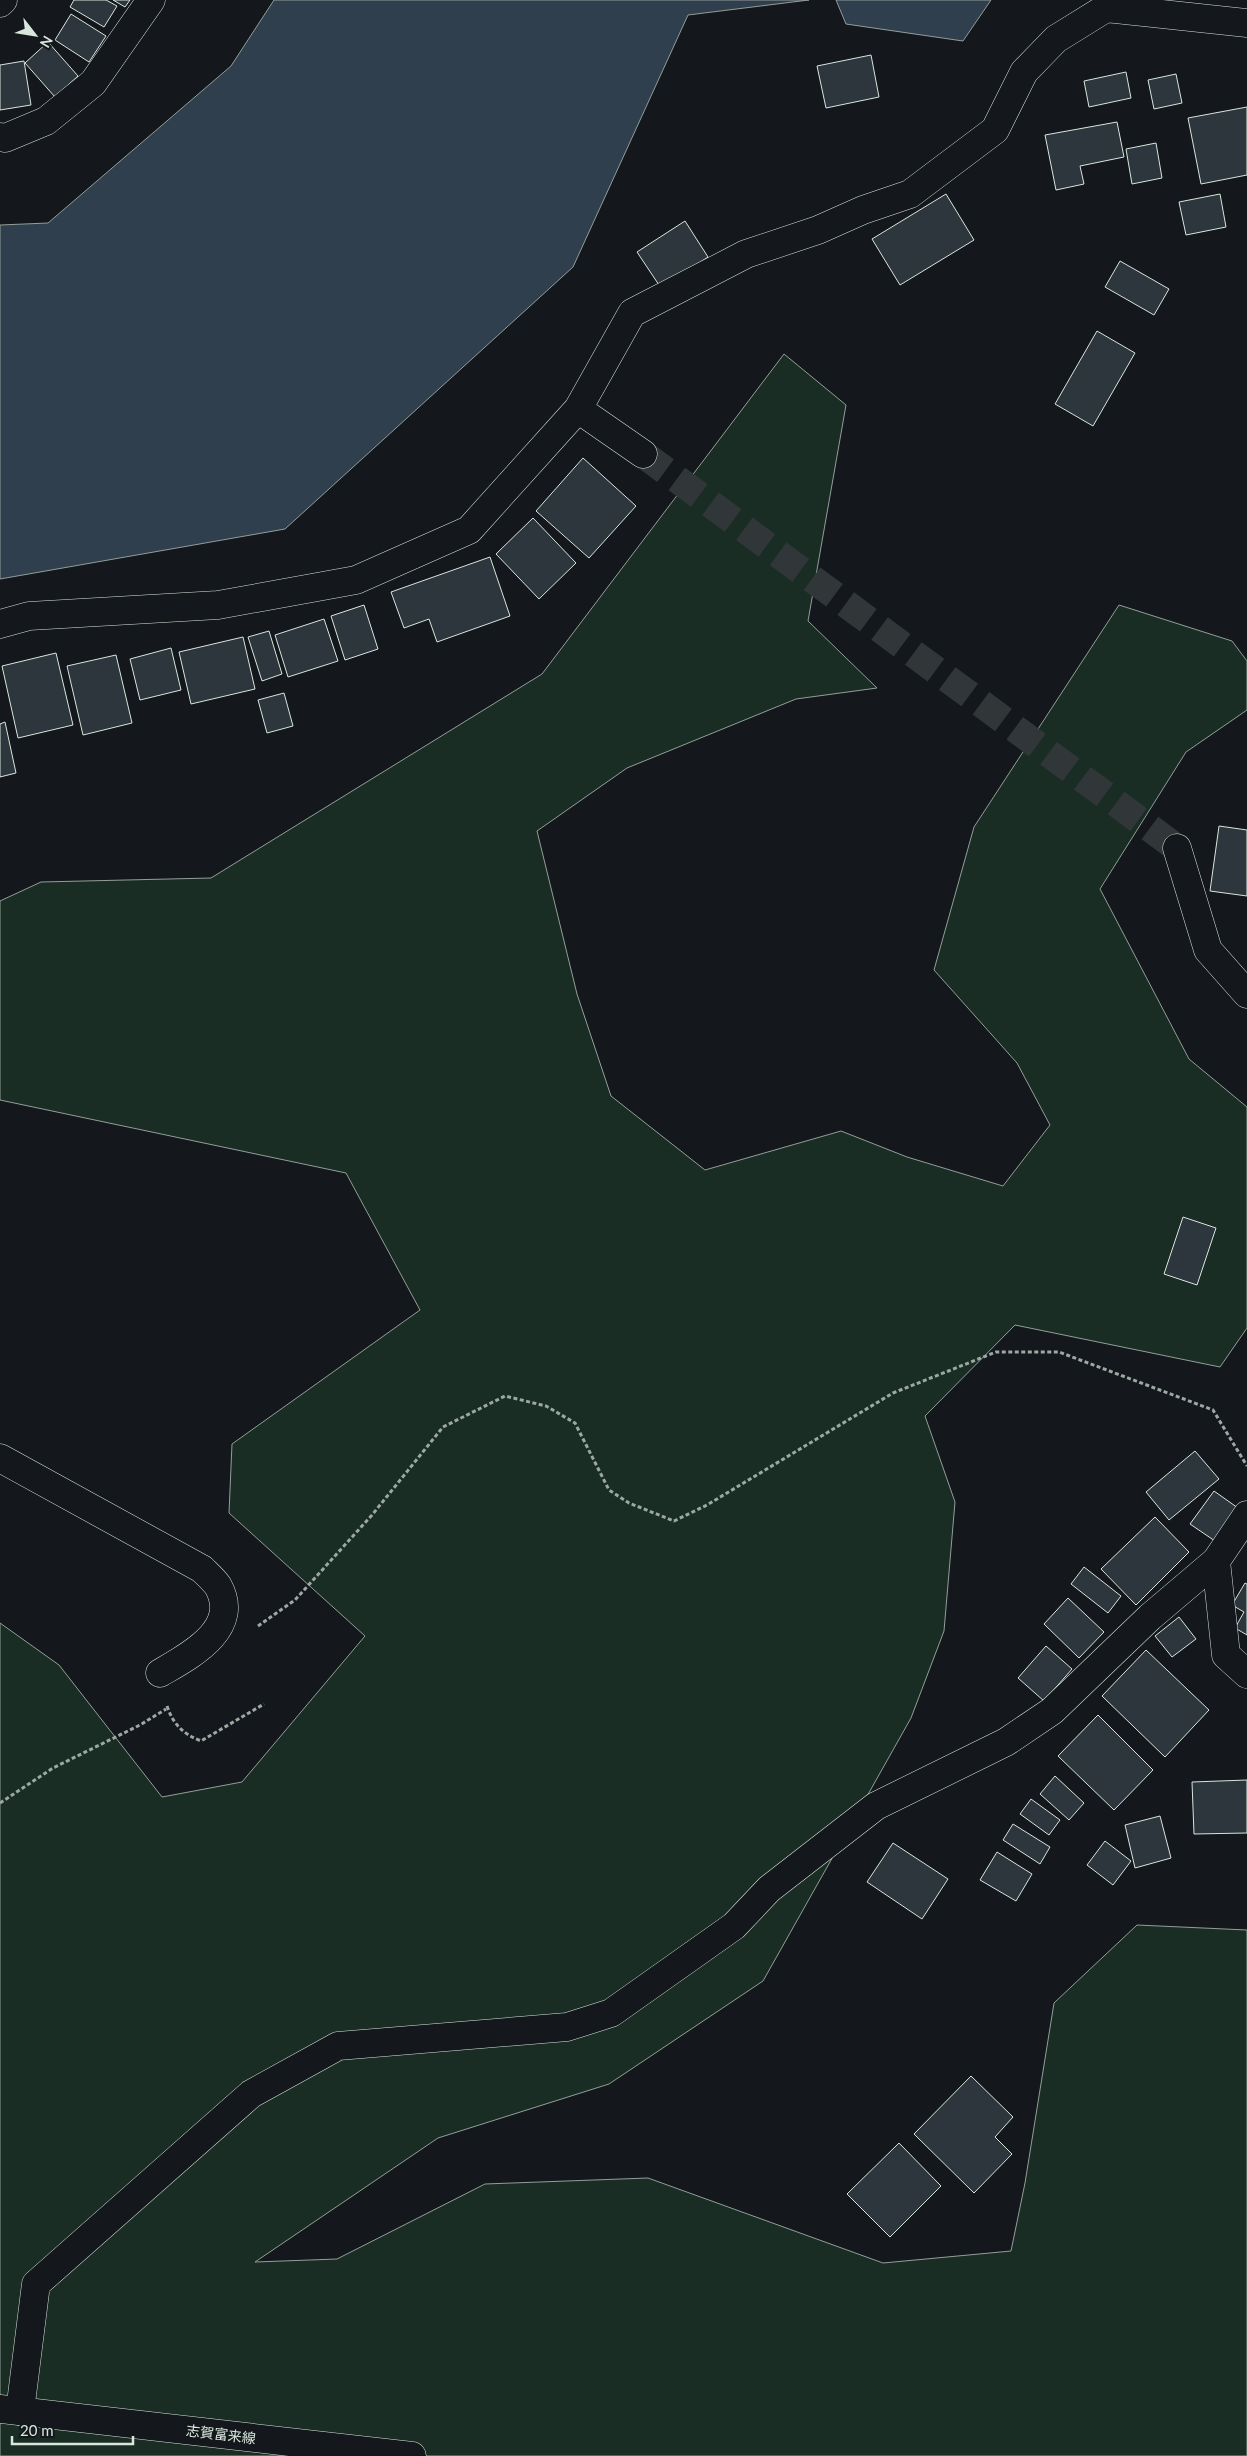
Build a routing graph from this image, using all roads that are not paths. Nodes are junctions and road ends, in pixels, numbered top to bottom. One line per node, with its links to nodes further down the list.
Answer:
1 (3, 0): 3 (street)
2 (151, 0): 5 (street)
3 (0, 3)
4 (1247, 23): 6 (street)
5 (0, 137)
6 (578, 409): 7 (street); 8 (street)
7 (644, 454)
8 (0, 624)
9 (1177, 848): 10 (street)
10 (1247, 994)
11 (0, 1458): 14 (street)
12 (1247, 1515): 13 (street)
13 (1216, 1561): 15 (street); 16 (street)
14 (160, 1673)
15 (1247, 1674)
16 (10, 2410): 17 (street, 志賀富来線)
17 (412, 2456)

